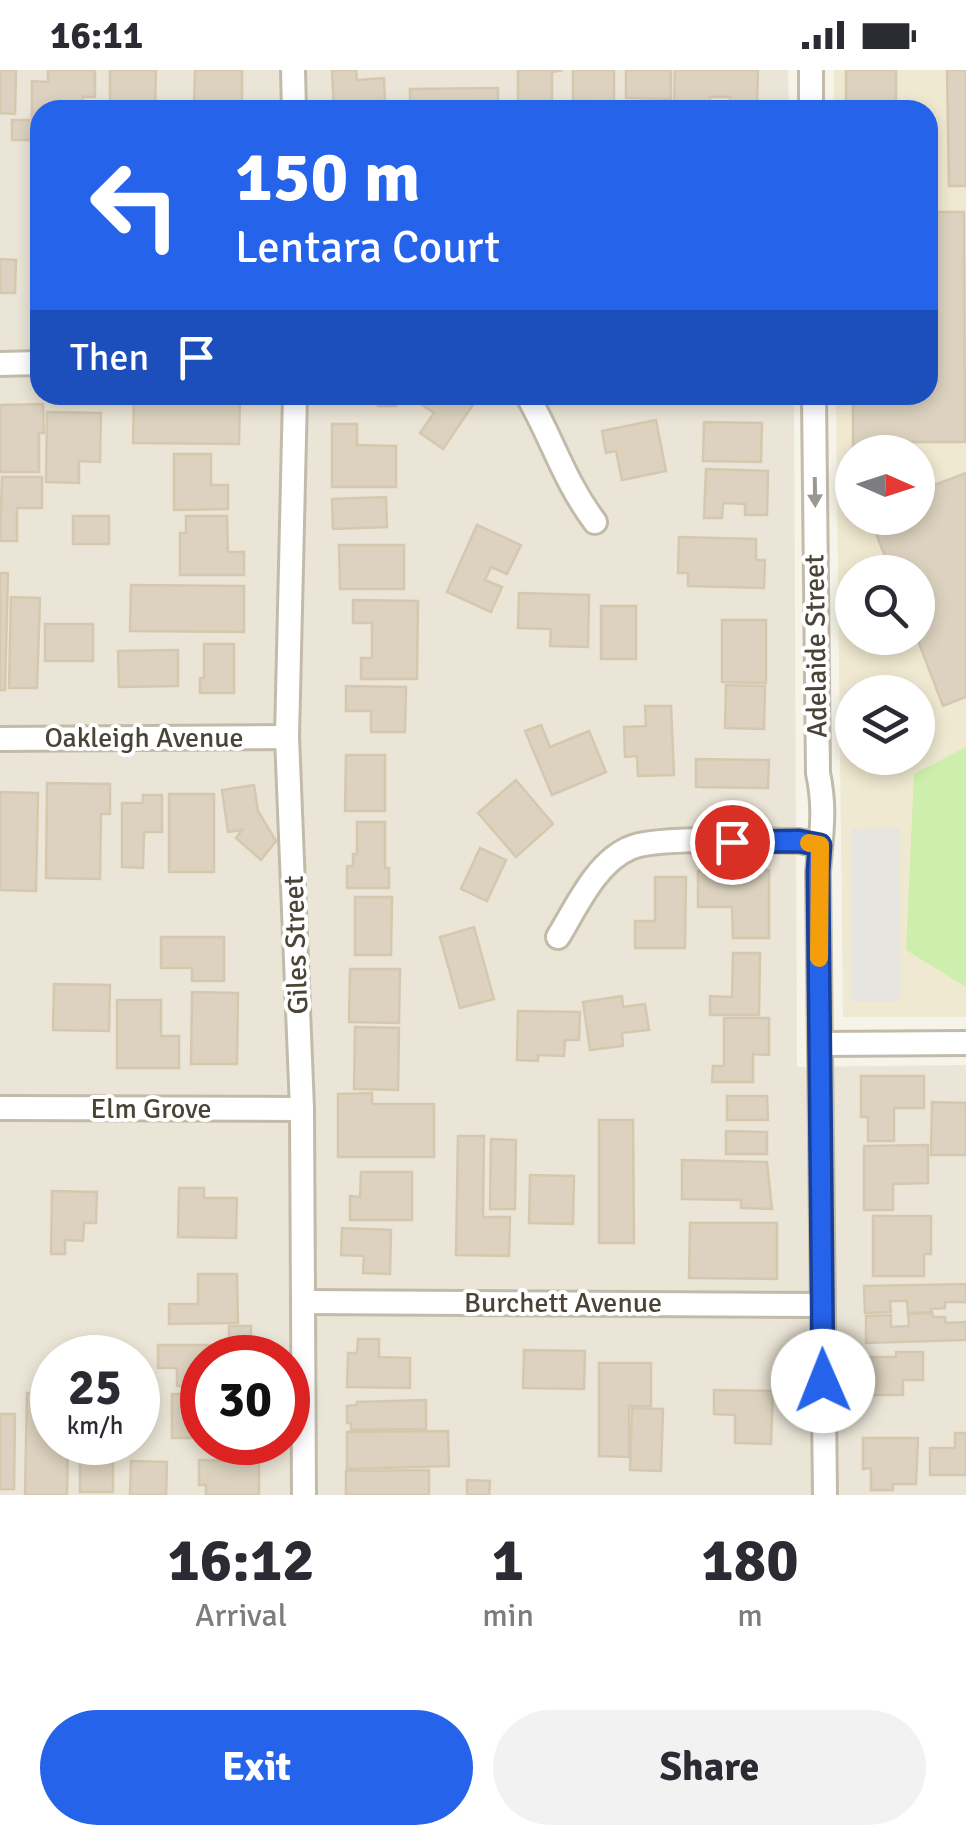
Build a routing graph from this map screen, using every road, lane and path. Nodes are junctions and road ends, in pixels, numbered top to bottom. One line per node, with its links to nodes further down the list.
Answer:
1 (293, 70): 3 (street)
2 (811, 70): 4 (street)
3 (294, 100)
4 (811, 100)
5 (30, 363): 6 (street)
6 (0, 364)
7 (295, 405): 11 (street, Giles Street)
8 (534, 405): 10 (street)
9 (814, 405): 13 (street, Adelaide Street, one-way to 13)
10 (595, 522)
11 (287, 737): 12 (street, Oakleigh Avenue); 18 (street, Giles Street)
12 (0, 739)
13 (820, 845): 14 (street); 16 (street, Adelaide Street)
14 (558, 937)
15 (966, 1043): 16 (street)
16 (820, 1044): 20 (street, Adelaide Street)
17 (0, 1108): 18 (street, Elm Grove)
18 (302, 1109): 19 (street, Giles Street)
19 (304, 1302): 20 (street, Burchett Avenue); 21 (street, Giles Street)
20 (822, 1305): 22 (street, Adelaide Street)
21 (304, 1495)
22 (825, 1495)

